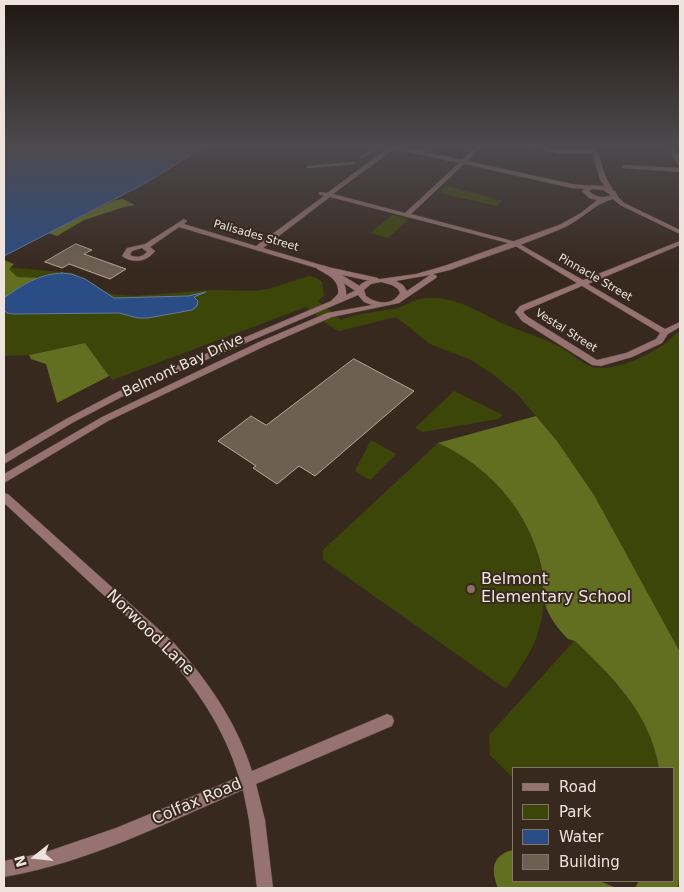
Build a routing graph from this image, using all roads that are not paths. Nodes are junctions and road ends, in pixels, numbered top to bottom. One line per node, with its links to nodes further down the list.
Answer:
1 (340, 187): 9 (street)
2 (436, 187): 14 (street)
3 (575, 187): 6 (street)
4 (593, 187): 6 (street)
5 (607, 187): 7 (street)
6 (589, 190): 7 (street); 10 (street); 11 (street)
7 (612, 192): 10 (street, Belmont Bay Drive); 13 (street)
8 (321, 193): 9 (street, Pinnacle Street)
9 (329, 195): 14 (street, Pinnacle Street); 21 (street)
10 (605, 199): 11 (street, Belmont Bay Drive); 12 (street)
11 (590, 207): 12 (street); 18 (street, Belmont Bay Drive)
12 (625, 207): 13 (street)
13 (633, 210): 17 (street)
14 (406, 215): 18 (street, Pinnacle Street)
15 (187, 220): 16 (street)
16 (179, 225): 20 (street); 21 (street, Palisades Street)
17 (680, 232)
18 (514, 243): 23 (street, Belmont Bay Drive); 26 (street, Pinnacle Street)
19 (680, 243): 26 (street, Vestal Street)
20 (145, 247)
21 (258, 248): 22 (street, Palisades Street)
22 (323, 268): 24 (street, Palisades Street); 27 (street, Palisades Street); 30 (street)
23 (447, 268): 25 (street, Belmont Bay Drive); 28 (street, Belmont Bay Drive)
24 (375, 280): 25 (street, Belmont Bay Drive); 27 (street, Belmont Bay Drive)
25 (385, 280): 28 (street)
26 (582, 284): 32 (street, Pinnacle Street); 32 (street, Vestal Street)
27 (360, 291): 29 (street); 30 (street, Belmont Bay Drive)
28 (404, 296): 29 (street, Belmont Bay Drive)
29 (385, 304): 34 (street, Belmont Bay Drive)
30 (329, 305): 33 (street, Belmont Bay Drive)
31 (680, 324): 32 (street, Vestal Street)
32 (665, 332)
33 (4, 460)
34 (4, 479)
35 (4, 497): 37 (street, Norwood Lane)
36 (387, 721): 37 (street, Colfax Road)
37 (249, 780): 38 (street, Colfax Road); 39 (street, Norwood Lane)
38 (4, 869)
39 (265, 888)

